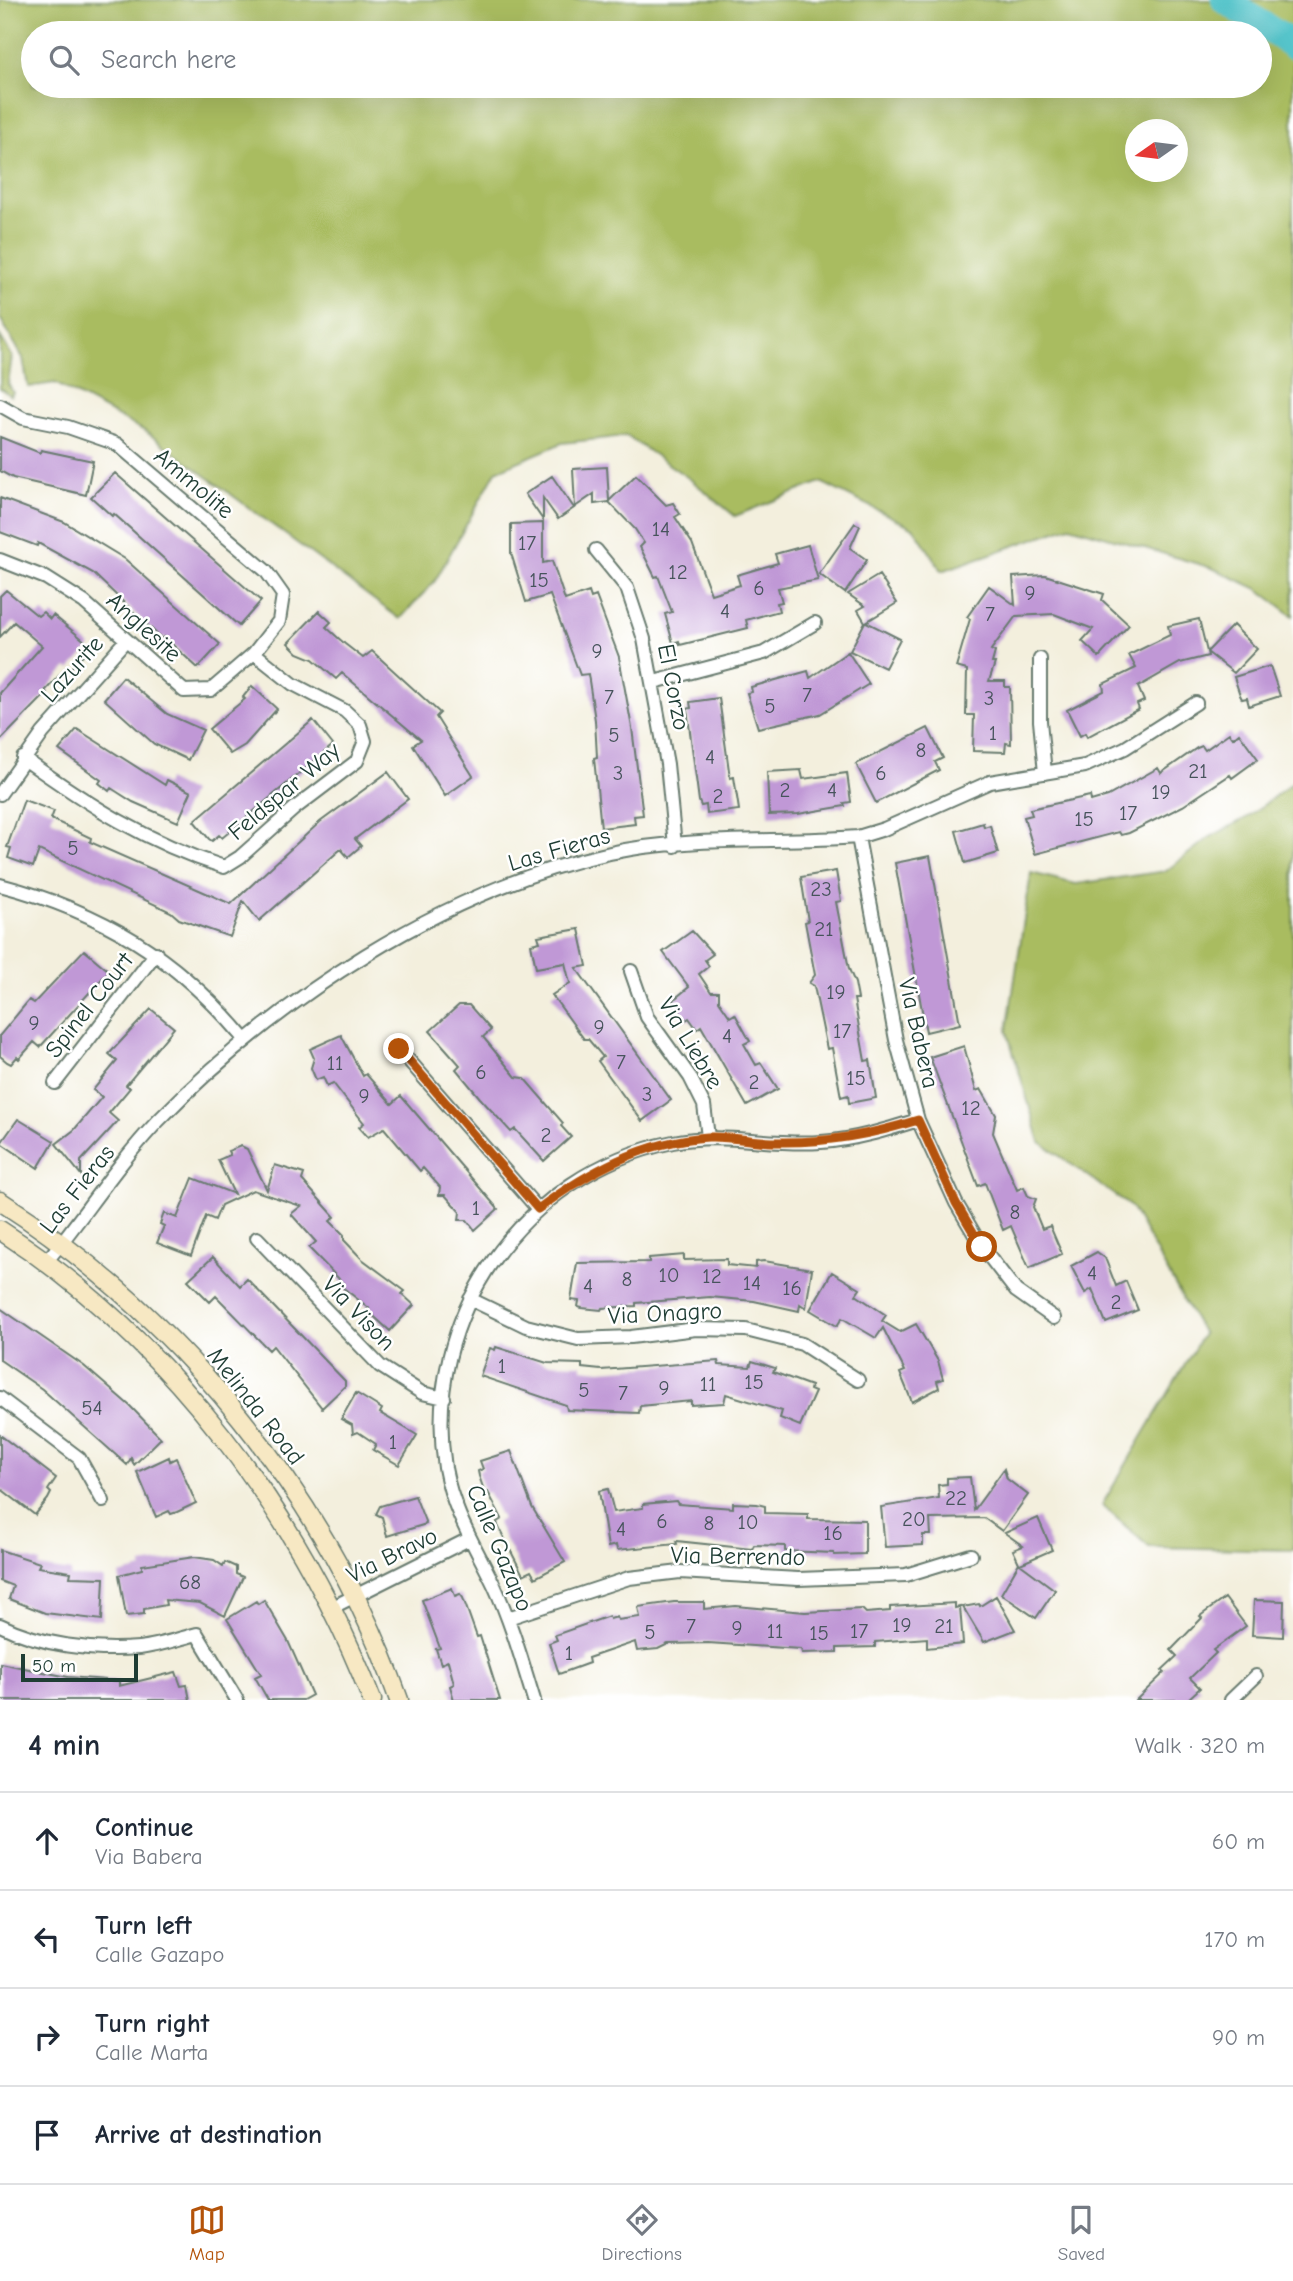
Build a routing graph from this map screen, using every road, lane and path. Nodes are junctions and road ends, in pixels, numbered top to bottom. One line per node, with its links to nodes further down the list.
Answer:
1 (0, 405): 6 (street, Ammolite)
2 (596, 550): 8 (street, El Corzo)
3 (0, 560): 5 (street, Anglesite)
4 (815, 623): 8 (street)
5 (126, 640): 6 (street, Anglesite); 10 (street, Lazurite)
6 (254, 653): 10 (street, Feldspar Way)
7 (1040, 659): 11 (street)
8 (654, 682): 14 (street, El Corzo)
9 (1196, 703): 11 (street, Las Fieras)
10 (23, 758): 12 (street, Lazurite)
11 (1045, 773): 13 (street, Las Fieras)
12 (0, 794)
13 (858, 837): 14 (street, Las Fieras); 21 (street, Via Babera)
14 (675, 846): 18 (street, Las Fieras)
15 (0, 885): 16 (street)
16 (156, 953): 18 (street); 20 (street, Spinel Court)
17 (631, 971): 22 (street, Via Liebre)
18 (245, 1039): 27 (street, Las Fieras)
19 (399, 1049): 24 (street)
20 (55, 1083)
21 (918, 1120): 22 (street, Calle Gazapo); 30 (street, Via Babera)
22 (708, 1137): 24 (street, Calle Gazapo)
23 (0, 1201): 27 (main road, Melinda Road)
24 (538, 1209): 29 (street, Calle Gazapo)
25 (0, 1230): 28 (main road, Melinda Road)
26 (257, 1238): 33 (street, Via Vison)
27 (62, 1243): 28 (street, Las Fieras); 37 (main road, Melinda Road)
28 (46, 1262): 38 (main road, Melinda Road)
29 (470, 1299): 31 (street, Via Onagro); 33 (street, Calle Gazapo)
30 (1054, 1318)
31 (858, 1380)
32 (0, 1398): 34 (street)
33 (444, 1398): 35 (street, Calle Gazapo)
34 (103, 1501)
35 (469, 1539): 37 (street, Via Bravo); 39 (street, Calle Gazapo)
36 (971, 1555): 39 (street, Via Berrendo)
37 (355, 1596): 38 (street, Via Bravo); 44 (main road, Melinda Road)
38 (333, 1608): 43 (main road, Melinda Road)
39 (508, 1618): 45 (street, Calle Gazapo)
40 (0, 1625): 42 (street)
41 (1256, 1676): 46 (street)
42 (237, 1700)
43 (372, 1700)
44 (399, 1700)
45 (534, 1700)
46 (1231, 1700)

